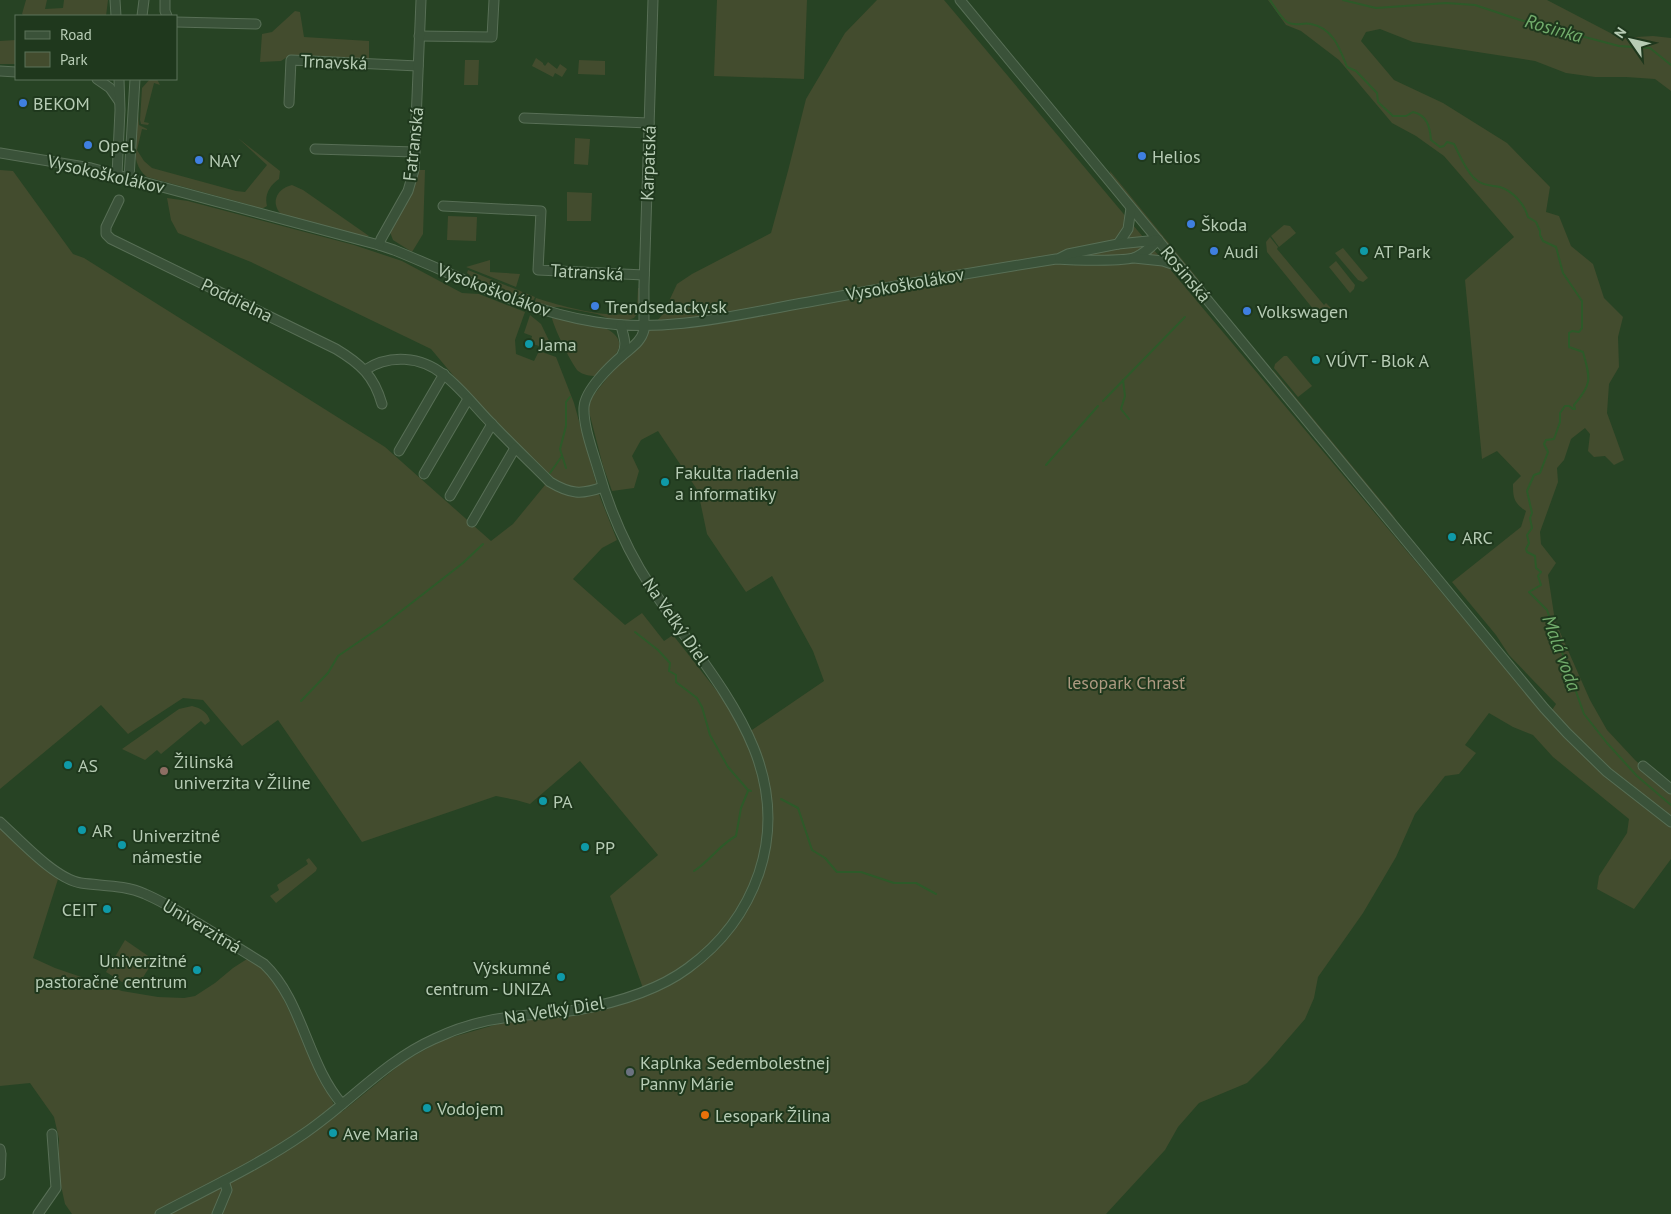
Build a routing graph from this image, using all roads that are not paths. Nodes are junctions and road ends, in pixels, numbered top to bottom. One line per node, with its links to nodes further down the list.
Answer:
1 (115, 0): 8 (street)
2 (144, 0): 9 (street)
3 (165, 0): 10 (street)
4 (421, 0): 13 (street, Fatranská)
5 (653, 0): 23 (street, Karpatská)
6 (960, 0): 31 (street, Rosinská)
7 (494, 3): 13 (street)
8 (116, 15)
9 (142, 15)
10 (167, 15)
11 (178, 22): 12 (street)
12 (256, 24)
13 (419, 36): 14 (street, Fatranská)
14 (418, 66): 21 (street, Trnavská); 25 (street, Fatranská)
15 (0, 71): 16 (street)
16 (15, 72)
17 (98, 80): 20 (street)
18 (119, 80): 20 (street)
19 (135, 80): 28 (street)
20 (120, 102): 27 (street)
21 (289, 103)
22 (524, 118): 23 (street)
23 (649, 123): 38 (street, Karpatská)
24 (315, 149): 25 (street)
25 (415, 152): 34 (street, Fatranská)
26 (0, 153): 27 (street, Vysokoškolákov)
27 (117, 175): 28 (street, Vysokoškolákov)
28 (129, 178): 34 (street, Vysokoškolákov)
29 (118, 200): 42 (street, Poddielna)
30 (443, 206): 38 (street, Tatranská)
31 (1131, 208): 32 (street, Rosinská); 33 (street)
32 (1158, 240): 33 (street, Vysokoškolákov); 35 (street); 37 (street, Rosinská)
33 (1118, 244): 36 (street, Vysokoškolákov)
34 (379, 245): 39 (street, Vysokoškolákov)
35 (1134, 258): 36 (street, Vysokoškolákov); 37 (street, Vysokoškolákov)
36 (1056, 259): 40 (street, Vysokoškolákov)
37 (1180, 267): 56 (street, Rosinská)
38 (644, 275): 40 (street, Karpatská)
39 (621, 325): 40 (street, Vysokoškolákov); 41 (street)
40 (644, 326): 41 (street, Na Veľký Diel)
41 (622, 356): 50 (street, Na Veľký Diel)
42 (365, 370): 43 (street); 45 (street, Poddielna)
43 (444, 374): 44 (street); 48 (street)
44 (468, 399): 46 (street); 49 (street)
45 (382, 404)
46 (492, 424): 47 (street); 51 (street)
47 (515, 448): 50 (street); 52 (street)
48 (399, 451)
49 (424, 474)
50 (603, 487): 57 (street, Na Veľký Diel)
51 (450, 496)
52 (472, 522)
53 (1643, 766): 54 (street)
54 (1671, 789)
55 (0, 822): 57 (street, Univerzitná)
56 (1671, 822)
57 (342, 1104): 61 (street, Na Veľký Diel)
58 (52, 1134): 62 (street)
59 (0, 1149): 60 (street)
60 (0, 1175)
61 (224, 1182): 63 (street, Na Veľký Diel); 64 (street)
62 (38, 1214)
63 (160, 1214)
64 (217, 1214)

